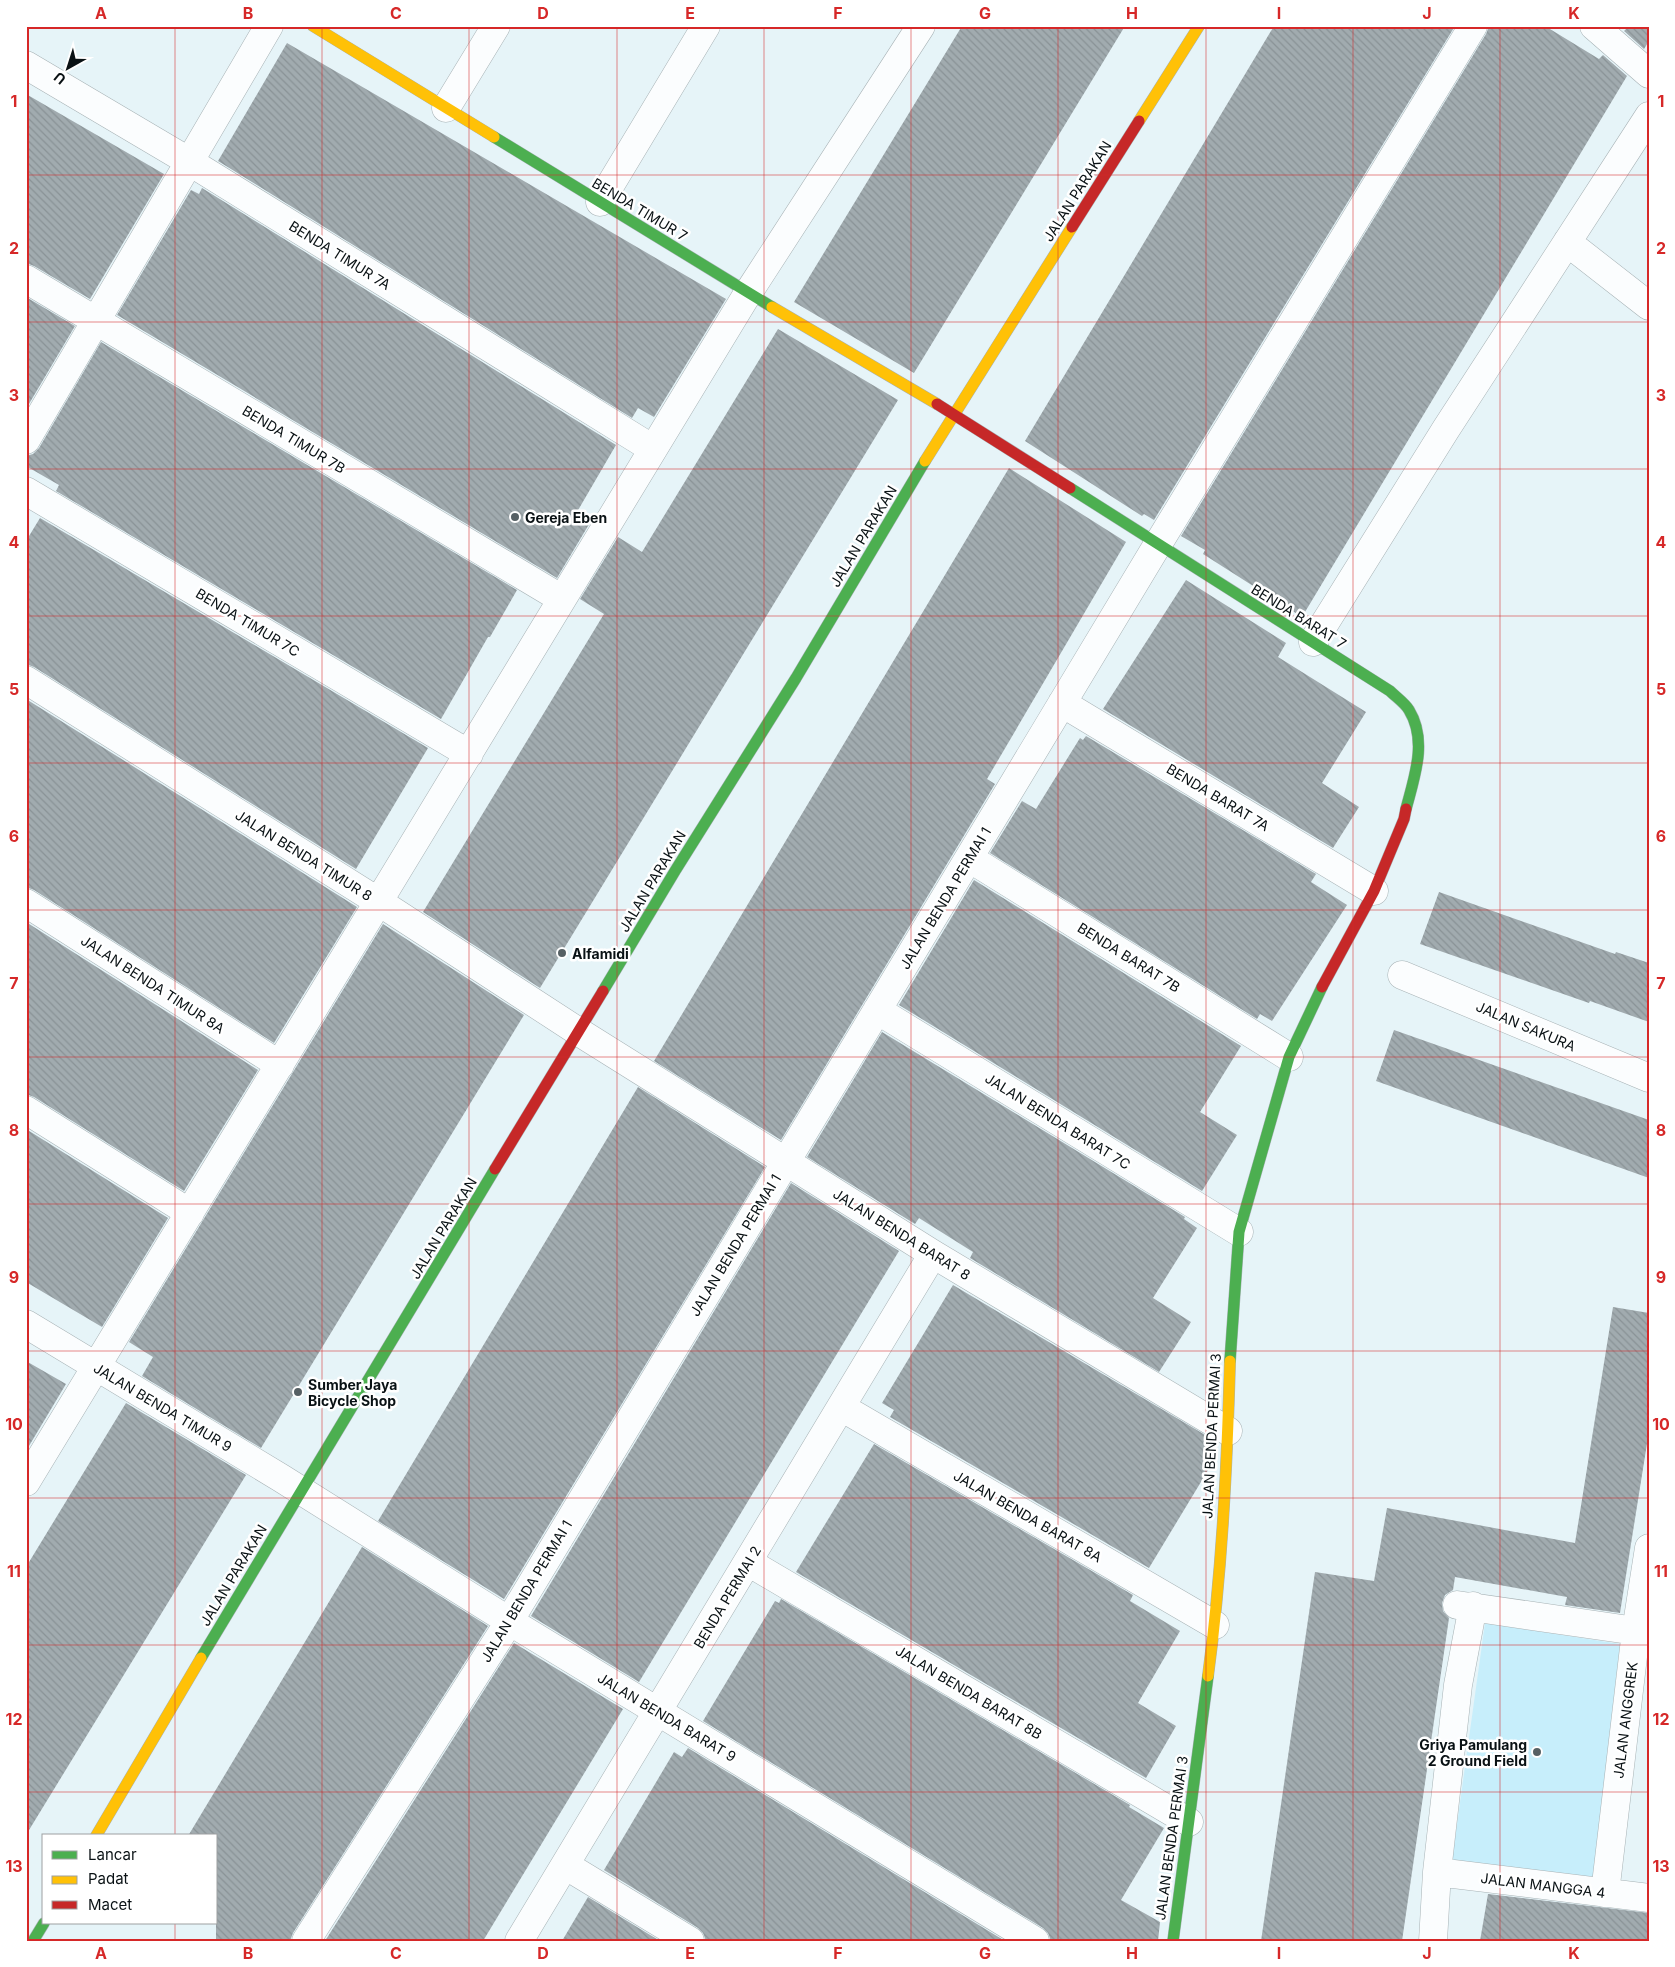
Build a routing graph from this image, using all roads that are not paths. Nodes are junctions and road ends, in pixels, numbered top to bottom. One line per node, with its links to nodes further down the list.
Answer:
1 (269, 26): 13 (street)
2 (313, 26): 11 (street, BENDA TIMUR 7)
3 (496, 26): 11 (street)
4 (706, 26): 14 (street)
5 (921, 26): 17 (street)
6 (1199, 26): 20 (street, JALAN PARAKAN)
7 (1473, 26): 24 (street, JALAN BENDA PERMAI 1)
8 (1594, 26): 10 (street)
9 (26, 65): 13 (street, BENDA TIMUR 7A)
10 (1649, 74)
11 (446, 108): 14 (street, BENDA TIMUR 7)
12 (1649, 116): 15 (street)
13 (190, 162): 19 (street); 22 (street, BENDA TIMUR 7A)
14 (600, 202): 17 (street, BENDA TIMUR 7)
15 (1566, 242): 18 (street); 26 (street)
16 (26, 279): 19 (street, BENDA TIMUR 7B)
17 (748, 293): 20 (street, BENDA TIMUR 7); 22 (street)
18 (1649, 306)
19 (96, 321): 21 (street); 25 (street, BENDA TIMUR 7B)
20 (953, 414): 24 (street, BENDA BARAT 7); 37 (street, JALAN PARAKAN)
21 (26, 440)
22 (653, 449): 25 (street)
23 (26, 491): 29 (street, BENDA TIMUR 7C)
24 (1158, 544): 26 (street, BENDA BARAT 7); 28 (street, JALAN BENDA PERMAI 1)
25 (562, 599): 29 (street)
26 (1312, 642): 31 (street, BENDA BARAT 7)
27 (26, 680): 32 (street, JALAN BENDA TIMUR 8)
28 (1062, 703): 30 (street, JALAN BENDA PERMAI 1); 31 (street, BENDA BARAT 7A)
29 (469, 754): 32 (street)
30 (969, 858): 36 (street, JALAN BENDA PERMAI 1); 38 (street, BENDA BARAT 7B)
31 (1374, 891): 34 (street, BENDA BARAT 7)
32 (379, 902): 37 (street, JALAN BENDA TIMUR 8); 39 (street)
33 (26, 903): 39 (street, JALAN BENDA TIMUR 8A)
34 (1343, 950): 38 (street, JALAN BENDA PERMAI 3)
35 (1402, 975): 40 (street, JALAN SAKURA)
36 (877, 1010): 42 (street, JALAN BENDA PERMAI 1); 44 (street, JALAN BENDA BARAT 7C)
37 (579, 1032): 42 (street, JALAN BENDA BARAT 8); 51 (street, JALAN PARAKAN)
38 (1289, 1057): 44 (street, JALAN BENDA PERMAI 3)
39 (280, 1065): 43 (street)
40 (1649, 1078)
41 (26, 1110): 43 (street)
42 (785, 1161): 45 (street, JALAN BENDA BARAT 8); 54 (street, JALAN BENDA PERMAI 1)
43 (190, 1212): 47 (street)
44 (1239, 1232): 49 (street, JALAN BENDA PERMAI 3)
45 (934, 1254): 48 (street, BENDA PERMAI 2); 49 (street, JALAN BENDA BARAT 8)
46 (26, 1324): 47 (street, JALAN BENDA TIMUR 9)
47 (97, 1367): 50 (street); 51 (street, JALAN BENDA TIMUR 9)
48 (841, 1407): 53 (street, BENDA PERMAI 2); 55 (street, JALAN BENDA BARAT 8A)
49 (1228, 1432): 55 (street, JALAN BENDA PERMAI 3)
50 (26, 1482)
51 (300, 1491): 54 (street, JALAN BENDA BARAT 9); 59 (street, JALAN PARAKAN)
52 (1649, 1548): 56 (street, JALAN ANGGREK)
53 (748, 1562): 57 (street, BENDA PERMAI 2); 58 (street, JALAN BENDA BARAT 8B)
54 (509, 1621): 57 (street, JALAN BENDA BARAT 9); 66 (street, JALAN BENDA PERMAI 1)
55 (1215, 1624): 58 (street, JALAN BENDA PERMAI 3)
56 (1636, 1631): 61 (street); 62 (street, JALAN ANGGREK)
57 (658, 1712): 60 (street, BENDA PERMAI 2); 69 (street, JALAN BENDA BARAT 9)
58 (1189, 1822): 70 (street, JALAN BENDA PERMAI 3)
59 (97, 1834)
60 (565, 1865): 67 (street, BENDA PERMAI 2); 68 (street)
61 (1437, 1872): 62 (street, JALAN MANGGA 4); 71 (street)
62 (1605, 1893): 63 (street, JALAN MANGGA 4)
63 (1649, 1898)
64 (43, 1924): 65 (street)
65 (33, 1941)
66 (306, 1941)
67 (520, 1941)
68 (690, 1941)
69 (1035, 1941)
70 (1173, 1941)
71 (1433, 1941)

